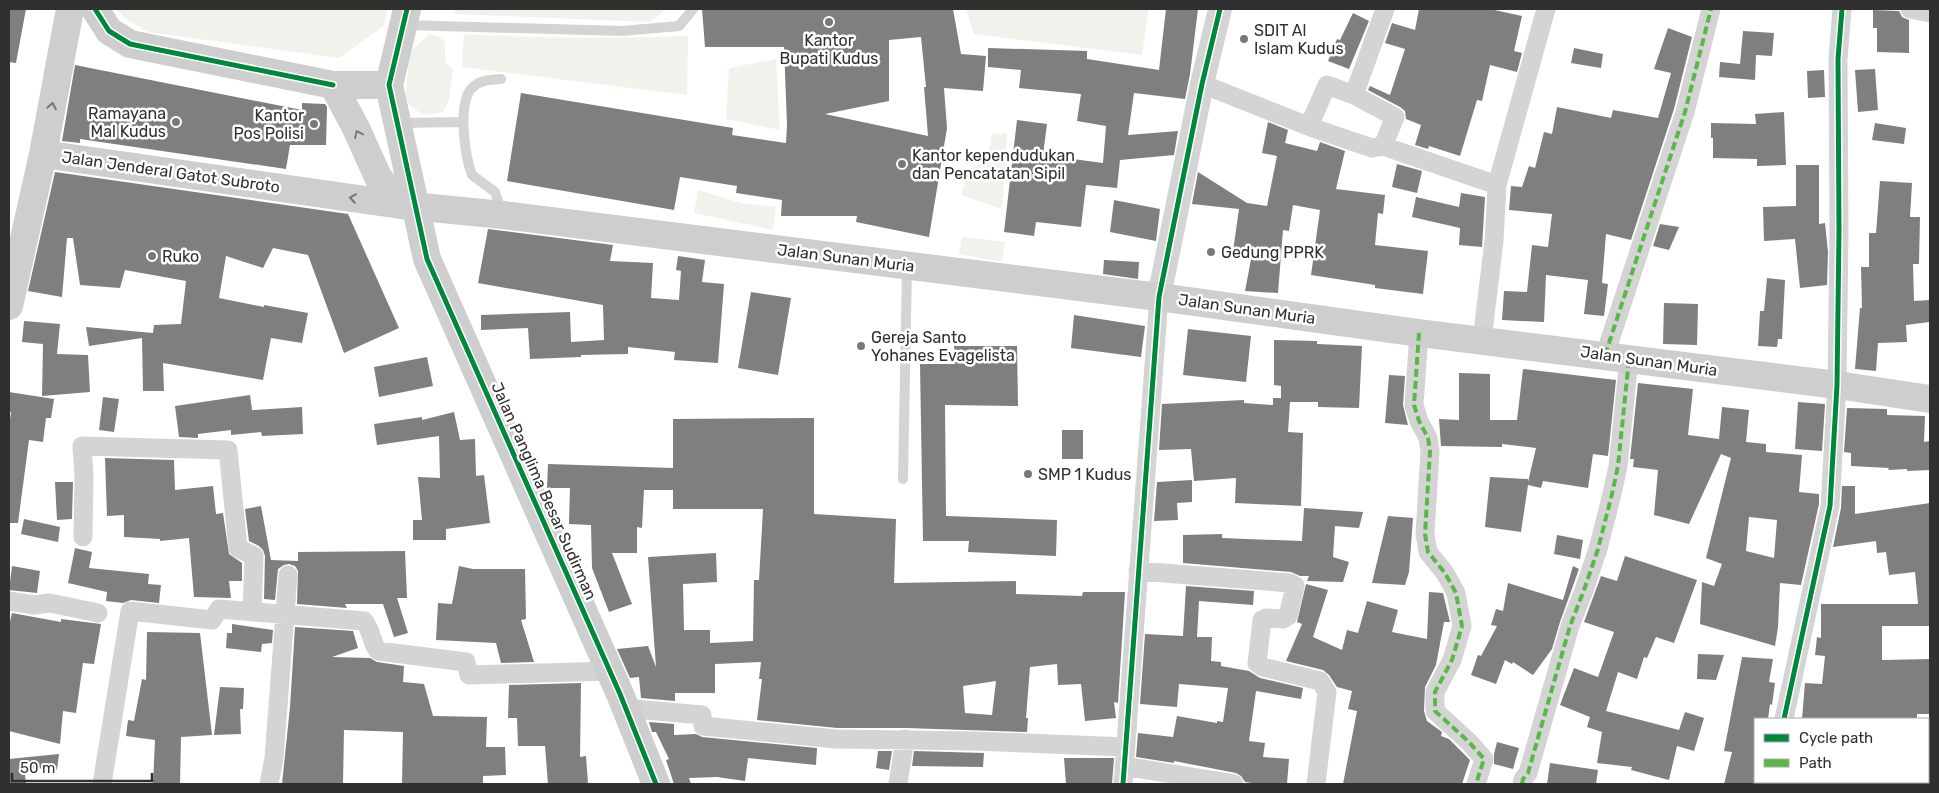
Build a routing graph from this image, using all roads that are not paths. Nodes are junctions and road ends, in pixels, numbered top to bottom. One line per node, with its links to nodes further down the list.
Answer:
1 (70, 9): 21 (main road, Jalan Jenderal Gatot Subroto, one-way to 1)
2 (95, 9): 14 (main road)
3 (693, 9): 11 (lane)
4 (1220, 9): 13 (street)
5 (1385, 9): 16 (street)
6 (1546, 9): 22 (street)
7 (1710, 9): 30 (street)
8 (1842, 9): 31 (street)
9 (1910, 9): 10 (street)
10 (1930, 13)
11 (405, 16): 15 (main road)
12 (500, 80): 18 (lane)
13 (1202, 84): 19 (street); 26 (street)
14 (333, 85): 15 (main road); 23 (main road, one-way to 14)
15 (389, 86): 17 (main road, Jalan Panglima Besar Sudirman)
16 (1354, 95): 19 (street); 20 (street)
17 (397, 122): 18 (lane); 23 (main road, Jalan Panglima Besar Sudirman)
18 (462, 122): 24 (lane)
19 (1309, 126): 20 (street)
20 (1382, 146): 22 (street)
21 (43, 154): 23 (main road, Jalan Jenderal Gatot Subroto, one-way to 21); 27 (main road)
22 (1497, 184): 29 (street)
23 (408, 206): 24 (main road, Jalan Sunan Muria); 41 (main road, Jalan Panglima Besar Sudirman)
24 (503, 215): 25 (main road, Jalan Sunan Muria)
25 (907, 266): 26 (main road, Jalan Sunan Muria); 33 (lane)
26 (1159, 297): 28 (main road, Jalan Sunan Muria); 35 (street)
27 (9, 306)
28 (1419, 333): 29 (main road, Jalan Sunan Muria); 53 (street)
29 (1482, 340): 30 (main road, Jalan Sunan Muria)
30 (1617, 357): 31 (main road, Jalan Sunan Muria); 54 (street)
31 (1837, 385): 32 (main road, Jalan Sunan Muria); 43 (street)
32 (1930, 399)
33 (904, 479)
34 (83, 537): 38 (street)
35 (1138, 570): 45 (street); 52 (street)
36 (288, 575): 40 (street)
37 (9, 601): 39 (street)
38 (252, 612): 40 (street); 47 (street)
39 (98, 613)
40 (284, 615): 41 (street); 48 (street)
41 (609, 671): 42 (main road, Jalan Panglima Besar Sudirman)
42 (624, 708): 44 (street); 49 (main road, Jalan Panglima Besar Sudirman)
43 (1784, 718)
44 (905, 739): 45 (street); 50 (street)
45 (1126, 747): 46 (street)
46 (1124, 775): 51 (street)
47 (102, 784)
48 (269, 784)
49 (656, 784)
50 (898, 784)
51 (1234, 784)
52 (1316, 784)
53 (1476, 784)
54 (1522, 784)

